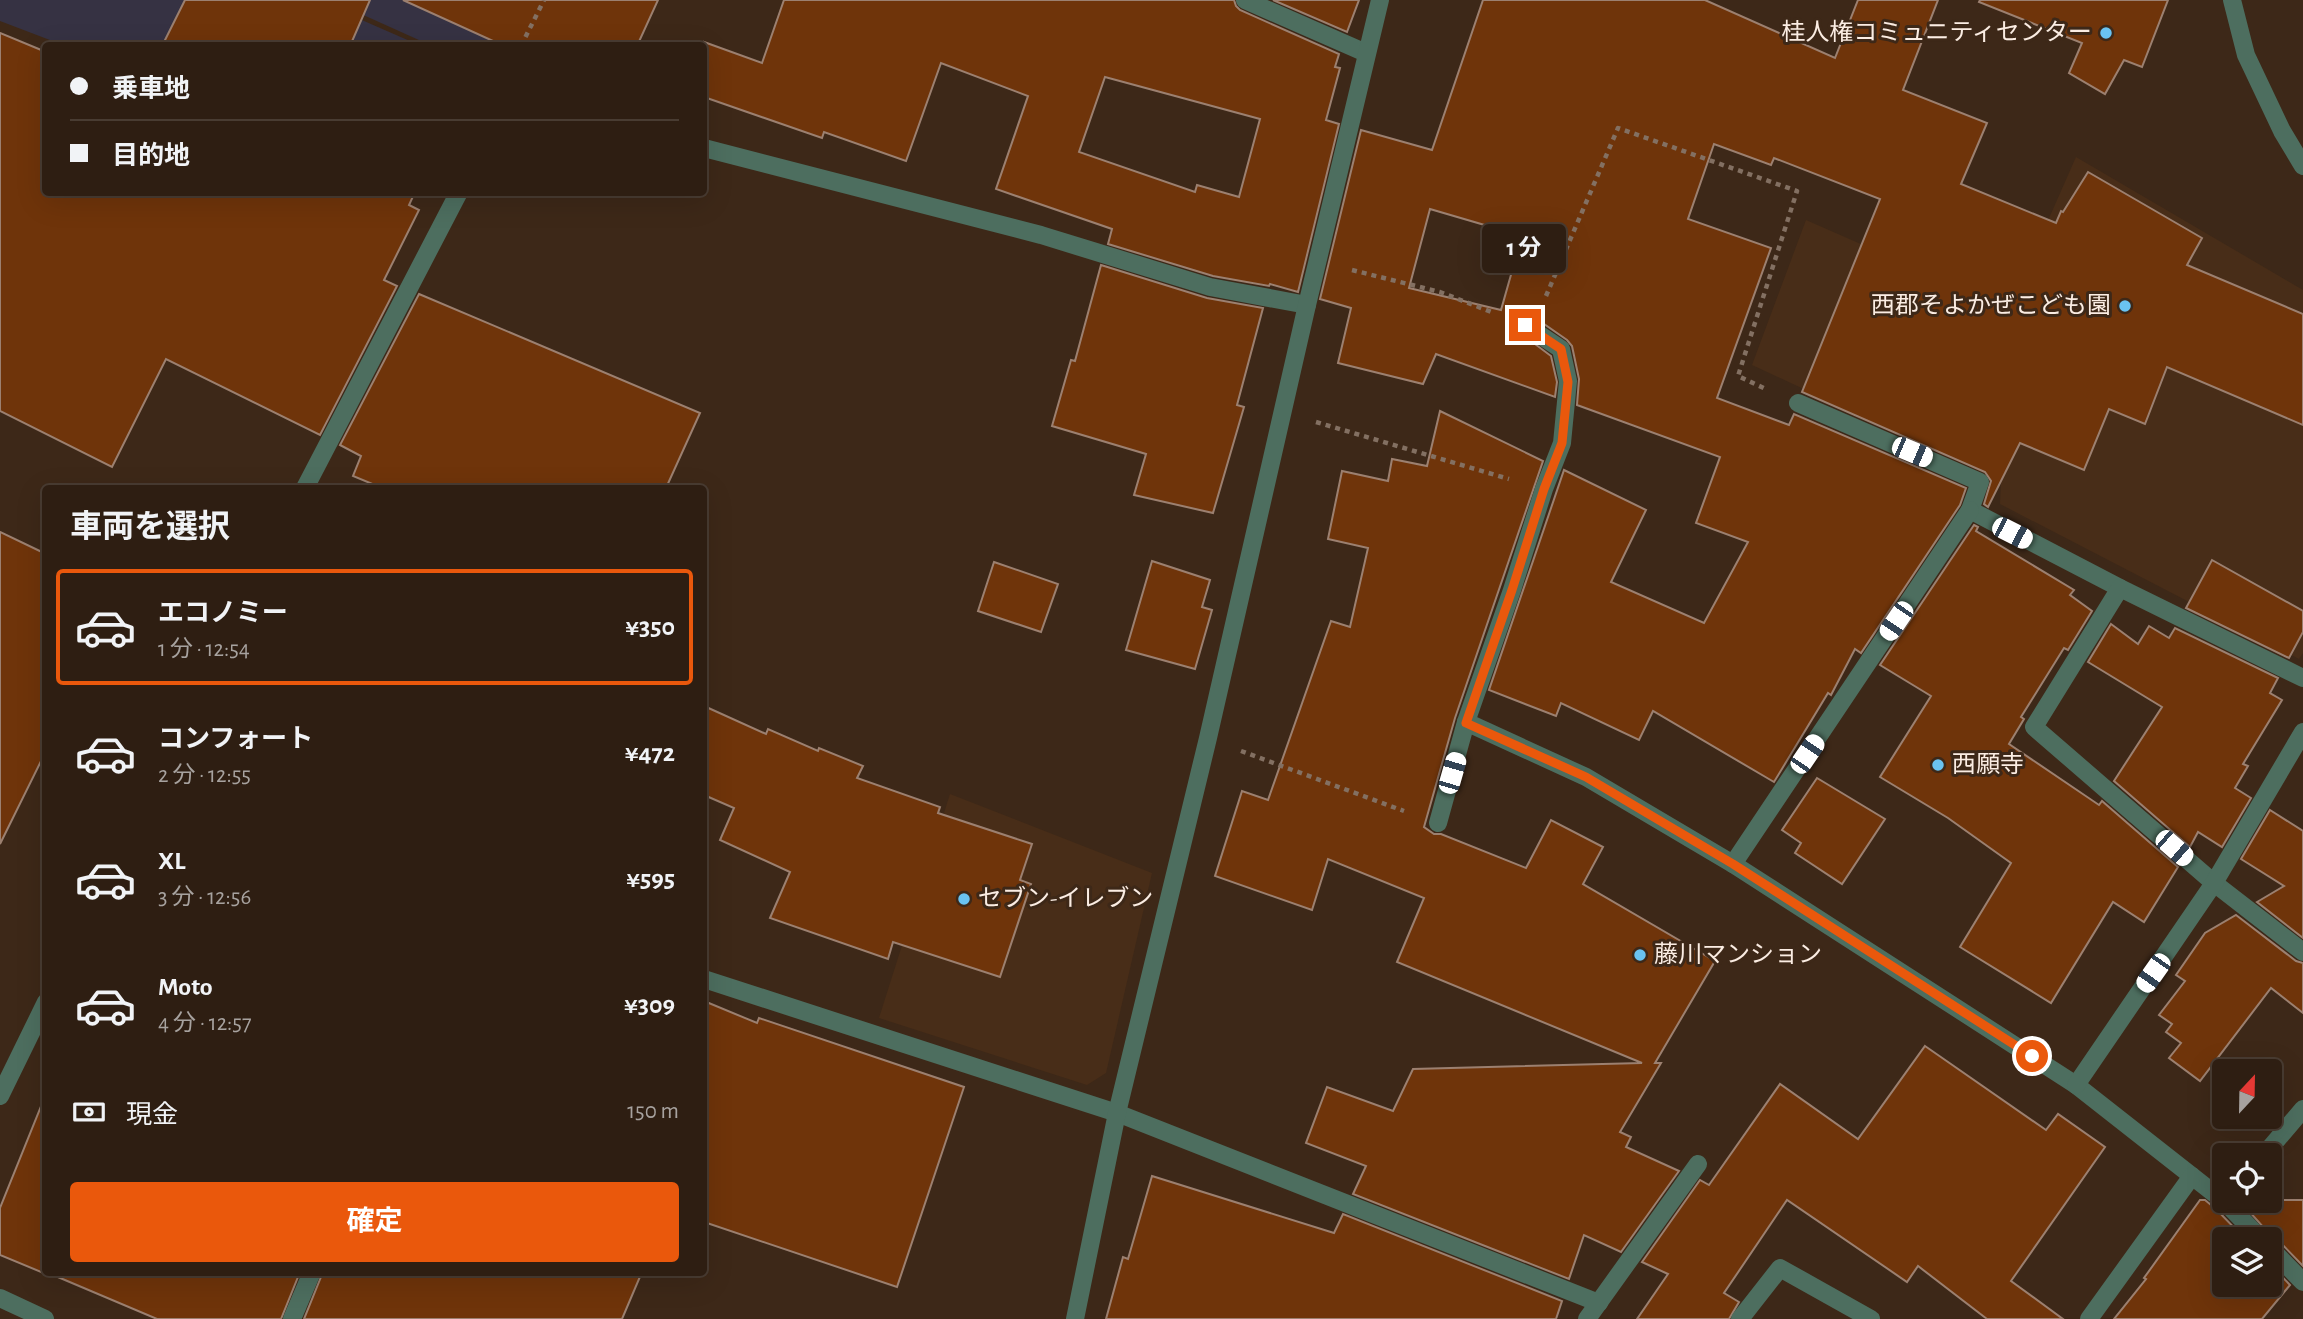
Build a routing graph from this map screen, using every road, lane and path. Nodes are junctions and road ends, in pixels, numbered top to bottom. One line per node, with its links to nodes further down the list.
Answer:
1 (544, 0): 5 (path)
2 (1245, 0): 6 (street)
3 (1380, 0): 6 (street)
4 (2232, 0): 8 (street)
5 (523, 42)
6 (1366, 53): 10 (street)
7 (707, 149): 11 (street)
8 (2303, 166)
9 (457, 196): 15 (street)
10 (1317, 261): 11 (street); 12 (path)
11 (1307, 305): 14 (street)
12 (1528, 327): 13 (path); 16 (street)
13 (1798, 403): 17 (street)
14 (1282, 413): 16 (path); 22 (street)
15 (307, 485)
16 (1544, 489): 20 (street)
17 (1970, 510): 18 (street); 24 (street)
18 (2120, 588): 19 (street); 25 (street)
19 (2303, 678)
20 (1466, 723): 23 (street); 24 (street)
21 (2303, 732): 25 (street)
22 (1208, 738): 23 (path); 32 (street)
23 (1438, 823)
24 (1733, 864): 29 (street)
25 (2214, 883): 26 (street); 29 (street)
26 (2303, 952)
27 (707, 980): 32 (street)
28 (42, 1010): 30 (street)
29 (2076, 1085): 35 (street)
30 (0, 1096)
31 (2303, 1108): 33 (street)
32 (1117, 1113): 42 (street); 46 (street)
33 (2274, 1143)
34 (1698, 1164): 42 (street)
35 (2192, 1176): 36 (street); 50 (street)
36 (2212, 1191)
37 (2237, 1213): 38 (street)
38 (2250, 1227)
39 (2282, 1260): 41 (street)
40 (310, 1276): 45 (street)
41 (2303, 1282)
42 (1599, 1303): 47 (street)
43 (6, 1307): 44 (street)
44 (45, 1319)
45 (292, 1319)
46 (1075, 1319)
47 (1587, 1319)
48 (1740, 1319): 49 (street)
49 (1871, 1319)
50 (2089, 1319)

